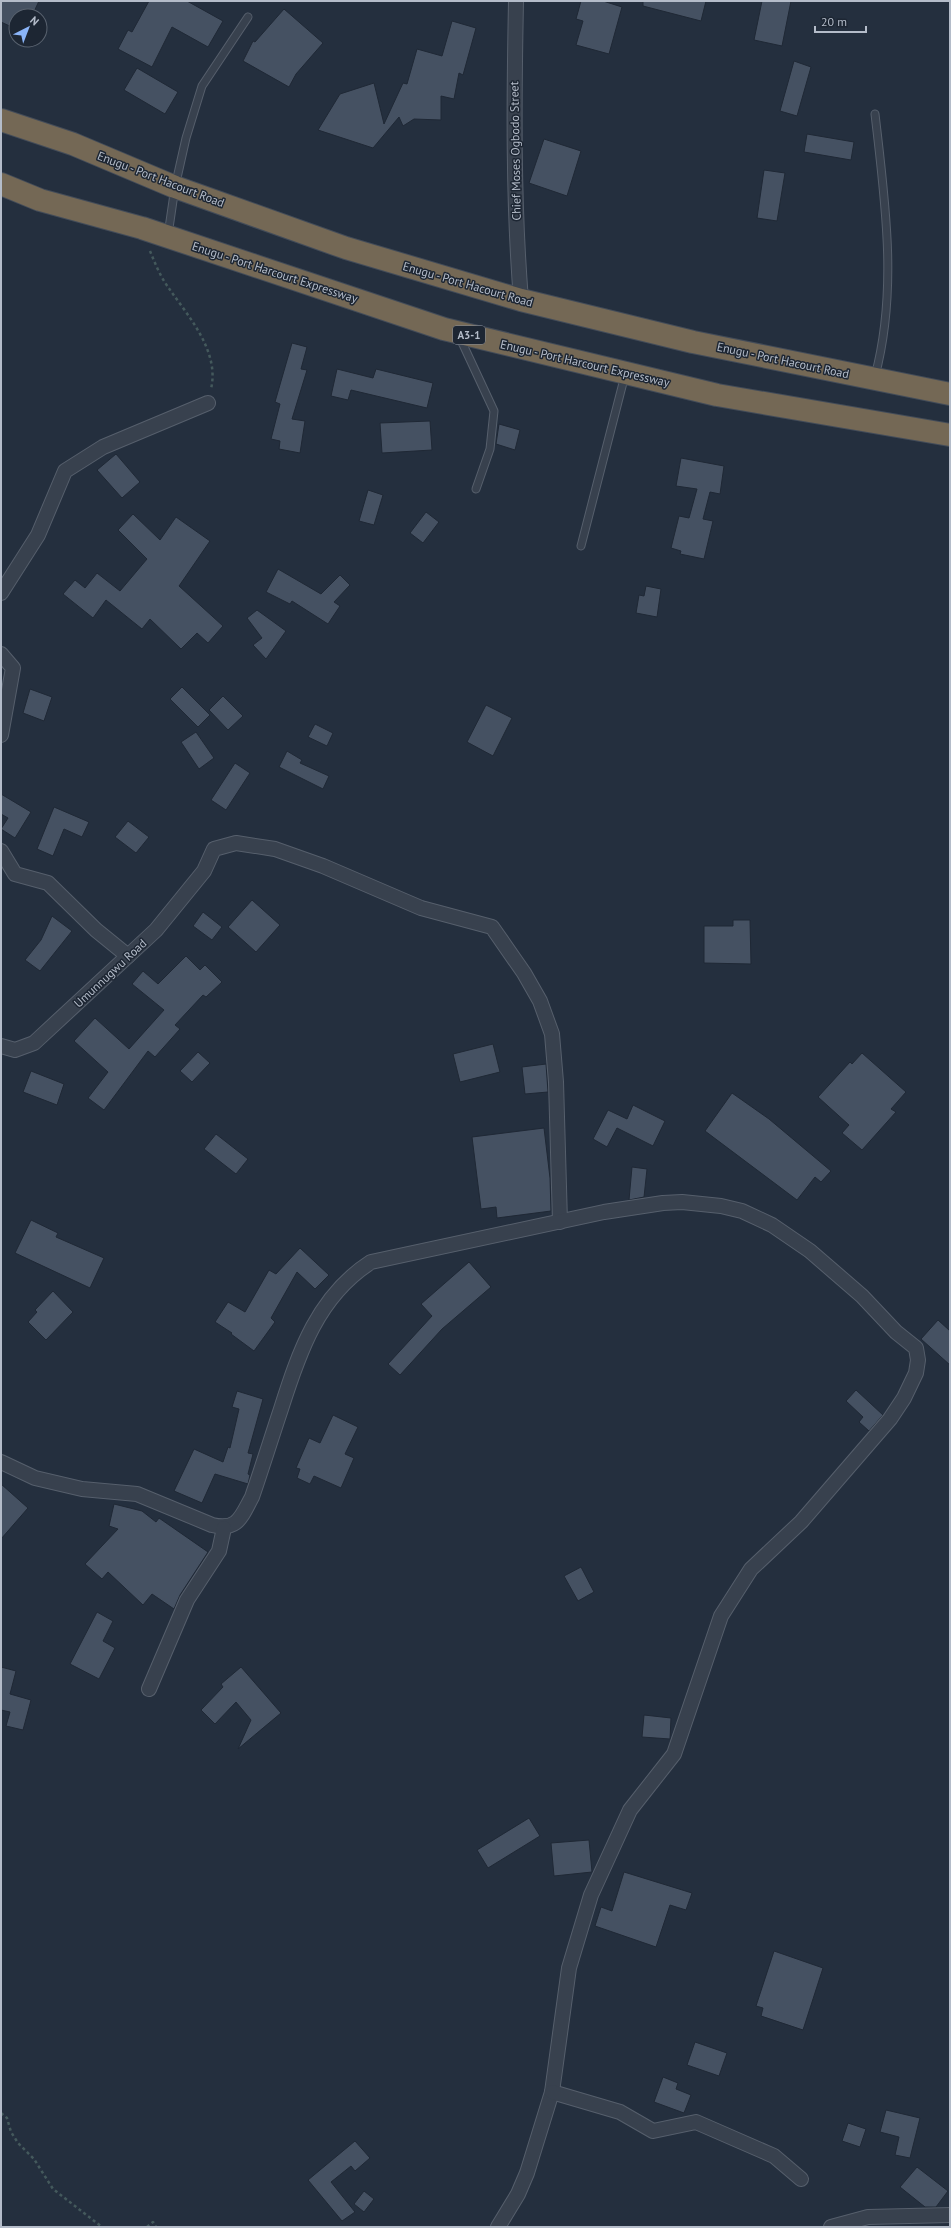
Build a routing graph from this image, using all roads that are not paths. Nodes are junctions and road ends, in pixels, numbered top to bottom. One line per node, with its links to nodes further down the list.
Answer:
1 (516, 1): 12 (street, Chief Moses Ogbodo Street)
2 (248, 17): 8 (lane)
3 (1, 109): 6 (highway)
4 (875, 114): 15 (lane)
5 (1, 120): 6 (highway, Enugu - Port Hacourt Road)
6 (74, 144): 8 (highway, Enugu - Port Hacourt Road)
7 (1, 184): 10 (highway, Enugu - Port Harcourt Expressway / A3-1)
8 (175, 186): 11 (lane); 12 (highway, Enugu - Port Hacourt Road)
9 (1, 197): 10 (highway)
10 (40, 200): 11 (highway, Enugu - Port Harcourt Expressway / A3-1)
11 (168, 236): 13 (highway, Enugu - Port Harcourt Expressway / A3-1)
12 (521, 300): 15 (highway, Enugu - Port Hacourt Road)
13 (458, 332): 14 (highway, Enugu - Port Harcourt Expressway / A3-1); 19 (lane)
14 (626, 373): 18 (highway, Enugu - Port Harcourt Expressway / A3-1); 20 (lane)
15 (874, 379): 16 (highway, Enugu - Port Hacourt Road)
16 (950, 394)
17 (208, 403): 21 (street)
18 (950, 435)
19 (476, 489)
20 (581, 546)
21 (1, 593)
22 (1, 654): 23 (street)
23 (1, 735)
24 (1, 851): 25 (street)
25 (128, 956): 26 (street, Umunnugwu Road); 27 (street, Umunnugwu Road)
26 (1, 1046)
27 (560, 1222): 29 (street); 31 (street)
28 (1, 1462): 29 (street)
29 (224, 1528): 30 (street)
30 (149, 1689)
31 (552, 2092): 32 (street); 34 (street)
32 (801, 2179)
33 (950, 2215): 35 (street)
34 (498, 2227)
35 (831, 2227)

